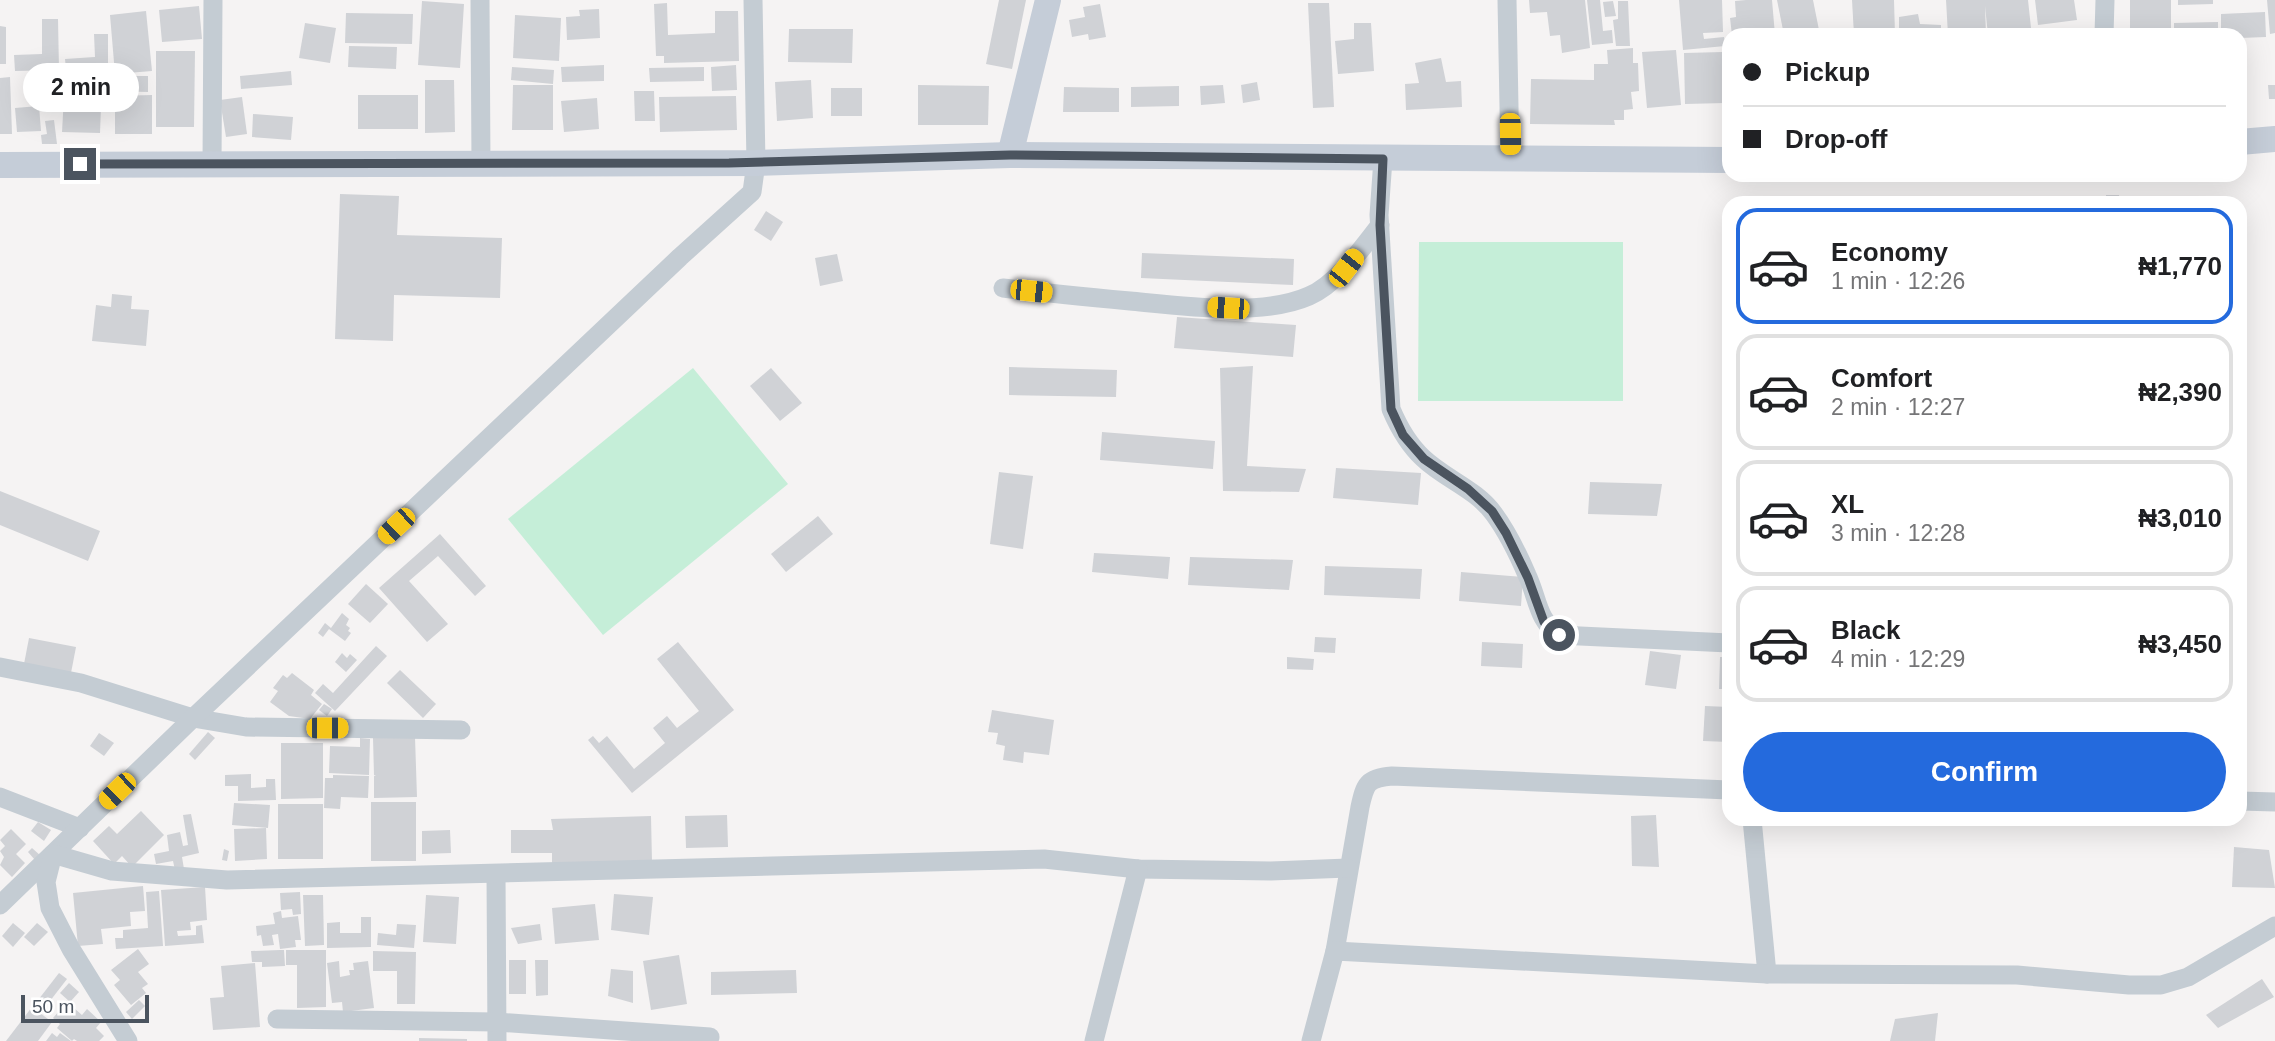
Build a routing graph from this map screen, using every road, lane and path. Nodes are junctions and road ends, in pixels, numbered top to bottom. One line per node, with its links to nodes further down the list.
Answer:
1 (213, 0): 15 (street)
2 (480, 0): 17 (street)
3 (753, 0): 14 (street)
4 (1048, 0): 10 (street)
5 (1507, 0): 12 (street)
6 (2105, 0): 7 (street)
7 (2104, 28)
8 (2275, 139): 9 (street)
9 (2247, 141)
10 (1010, 155): 11 (street); 14 (street)
11 (1383, 159): 12 (street); 18 (street)
12 (1510, 160): 13 (street)
13 (1722, 160)
14 (756, 163): 17 (street); 22 (street)
15 (212, 164): 16 (street); 17 (street)
16 (0, 165)
17 (481, 165)
18 (1380, 225): 19 (street); 20 (street)
19 (1003, 288)
20 (1722, 643)
21 (0, 667): 22 (street)
22 (193, 718): 23 (street); 29 (street)
23 (461, 730)
24 (1722, 790): 31 (street)
25 (0, 797): 29 (street)
26 (2247, 801): 27 (street)
27 (2275, 802)
28 (1753, 826): 37 (street)
29 (80, 828): 30 (street)
30 (53, 854): 33 (street); 34 (street); 41 (street)
31 (1348, 868): 32 (street); 36 (street)
32 (1138, 869): 33 (street); 42 (street)
33 (496, 874): 39 (street)
34 (0, 905)
35 (2275, 926): 37 (street)
36 (1335, 951): 37 (street); 43 (street)
37 (1767, 974)
38 (277, 1019): 39 (street)
39 (497, 1032): 40 (street)
40 (710, 1037)
41 (128, 1041)
42 (1094, 1041)
43 (1311, 1041)

